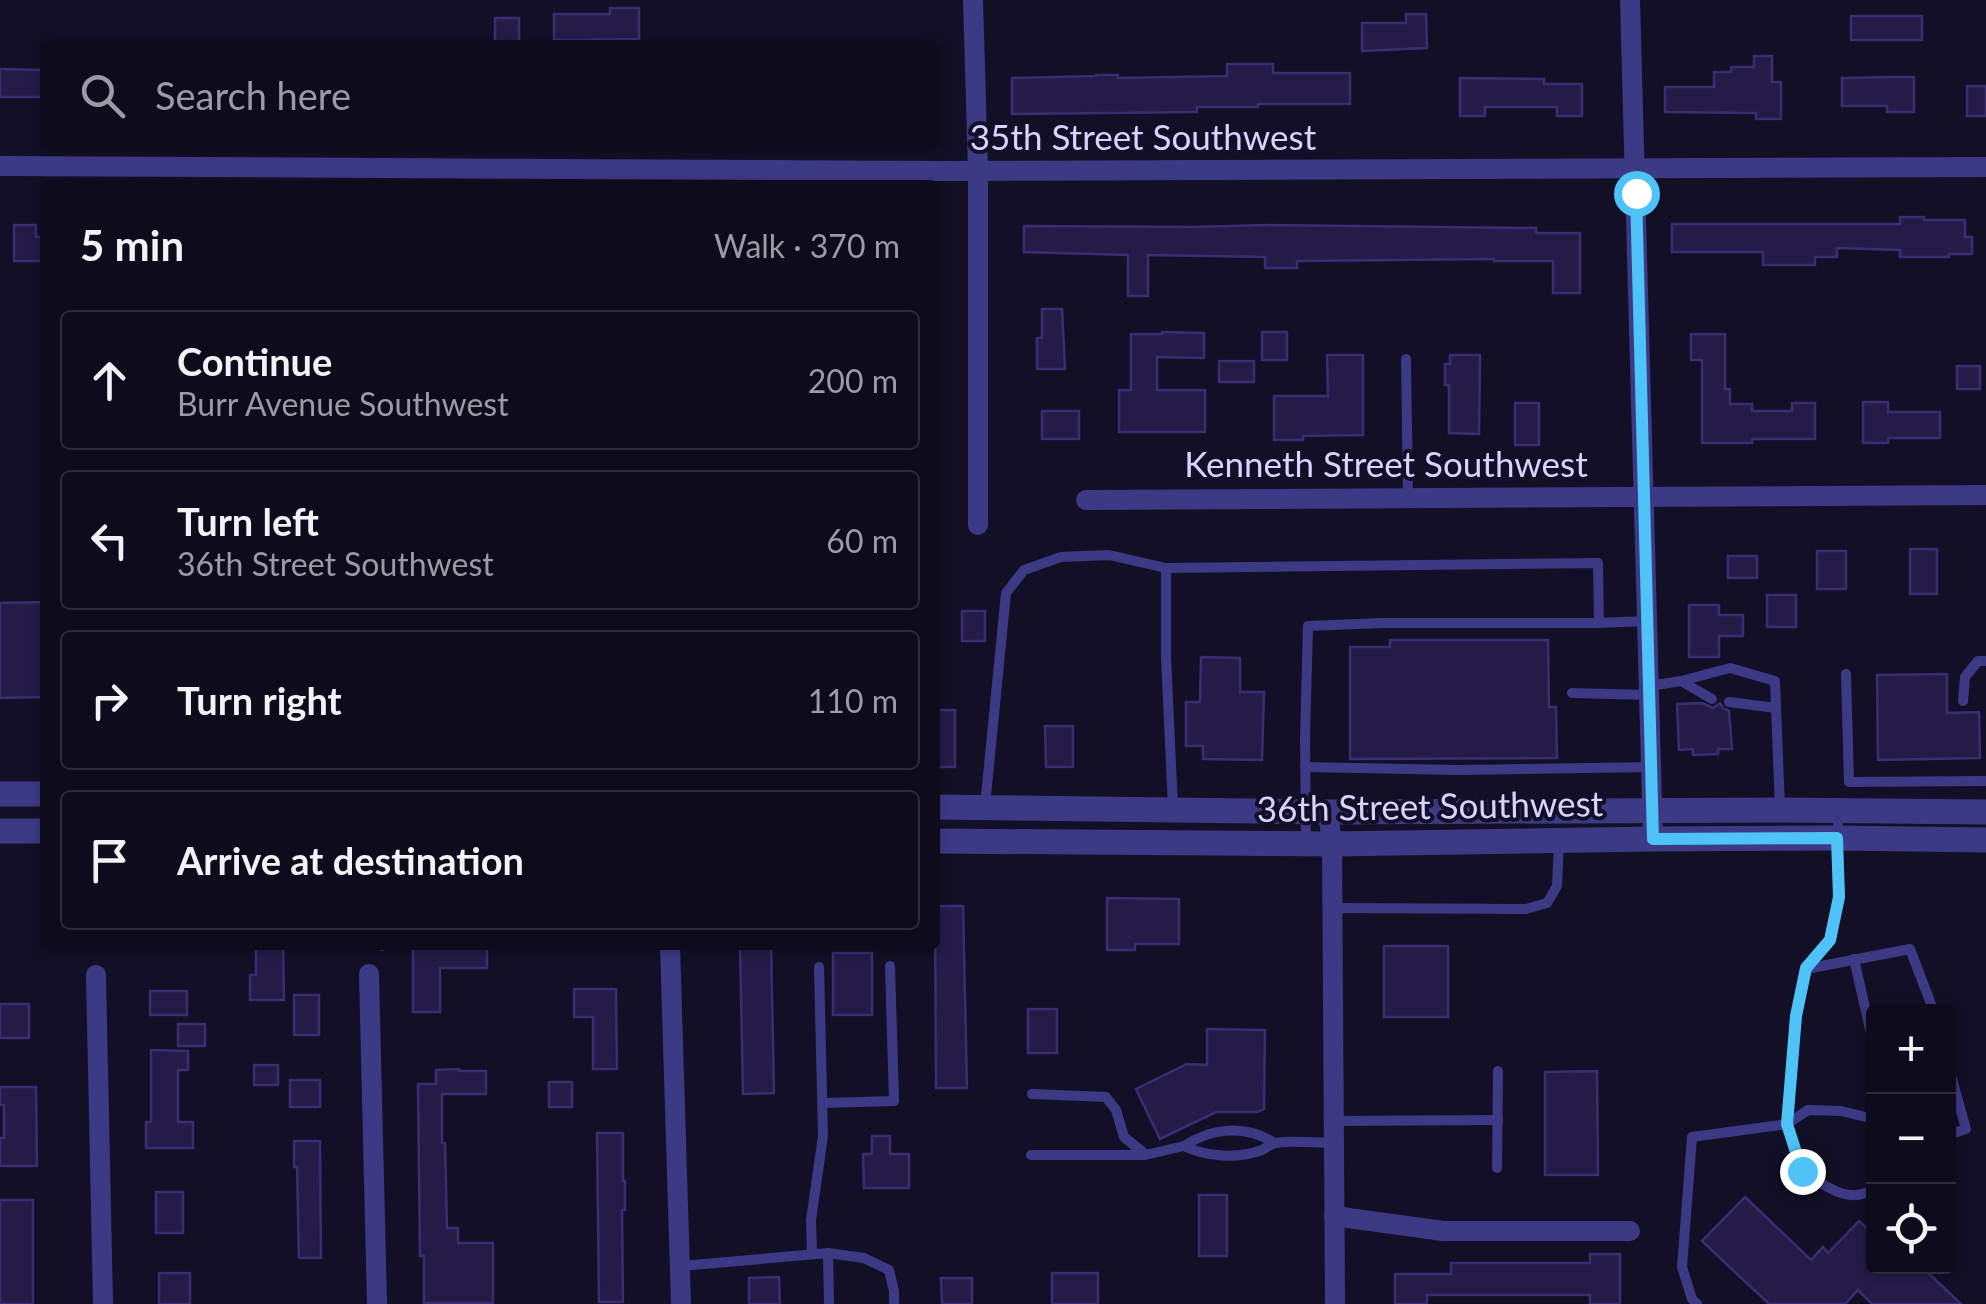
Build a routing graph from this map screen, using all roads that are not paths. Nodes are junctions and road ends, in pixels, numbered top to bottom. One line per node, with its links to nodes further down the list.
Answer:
1 (973, 0): 6 (street)
2 (1630, 0): 5 (street)
3 (0, 166): 6 (street, 35th Street Southwest)
4 (1986, 167): 5 (street, 35th Street Southwest)
5 (1636, 168): 6 (street, 35th Street Southwest); 9 (street)
6 (978, 171): 12 (street)
7 (1406, 359): 10 (lane)
8 (1986, 495): 9 (street, Kenneth Street Southwest)
9 (1644, 496): 10 (street, Kenneth Street Southwest); 14 (street)
10 (1408, 498): 11 (street, Kenneth Street Southwest)
11 (1086, 500)
12 (978, 525)
13 (1166, 568): 15 (lane); 32 (lane); 33 (lane)
14 (1647, 621): 15 (lane); 19 (street)
15 (1599, 623): 25 (lane)
16 (1986, 660): 22 (lane)
17 (1846, 674): 28 (lane)
18 (1681, 680): 19 (lane); 21 (lane); 24 (lane)
19 (1649, 690): 20 (lane); 26 (street)
20 (1572, 693)
21 (1712, 700)
22 (1962, 701)
23 (1729, 702): 24 (lane)
24 (1776, 708): 35 (lane)
25 (1305, 767): 26 (lane); 37 (lane)
26 (1651, 767): 34 (street)
27 (1986, 781): 28 (lane)
28 (1849, 782): 36 (lane)
29 (0, 794): 30 (street)
30 (40, 794)
31 (940, 807): 32 (street, 36th Street Southwest)
32 (984, 807): 33 (street, 36th Street Southwest)
33 (1174, 809): 37 (street, 36th Street Southwest)
34 (1651, 810): 35 (street, 36th Street Southwest); 37 (street, 36th Street Southwest); 42 (street)
35 (1780, 810): 36 (street, 36th Street Southwest)
36 (1844, 810): 38 (street, 36th Street Southwest); 41 (lane)
37 (1316, 812): 46 (lane); 47 (street)
38 (1986, 812)
39 (40, 830): 40 (street)
40 (0, 831)
41 (1837, 838): 42 (street, 36th Street Southwest); 44 (street, 36th Street Southwest); 53 (lane)
42 (1653, 839): 43 (street, 36th Street Southwest)
43 (1559, 840): 47 (street, 36th Street Southwest); 48 (lane)
44 (1986, 840)
45 (940, 841): 46 (street, 36th Street Southwest)
46 (1306, 843): 47 (street, 36th Street Southwest)
47 (1332, 844): 48 (street)
48 (1332, 908): 64 (street)
49 (670, 950): 78 (street)
50 (1854, 960): 53 (lane); 56 (lane); 57 (lane)
51 (890, 966): 61 (lane)
52 (819, 967): 61 (lane)
53 (1806, 968): 65 (lane)
54 (369, 974): 80 (street)
55 (96, 976): 79 (street)
56 (1931, 1004)
57 (1866, 1012)
58 (1498, 1071): 63 (lane)
59 (1956, 1093): 66 (lane)
60 (1032, 1094): 71 (lane)
61 (822, 1103): 77 (lane)
62 (1866, 1118): 65 (lane)
63 (1498, 1120): 64 (lane); 72 (lane)
64 (1332, 1122): 68 (street)
65 (1787, 1124): 73 (lane); 85 (lane)
66 (1956, 1132)
67 (1274, 1143): 68 (lane); 69 (lane); 69 (lane)
68 (1332, 1144): 74 (street)
69 (1184, 1146): 71 (lane)
70 (1030, 1155): 71 (lane)
71 (1145, 1155)
72 (1498, 1168)
73 (1866, 1194)
74 (1334, 1216): 75 (street); 84 (street)
75 (1630, 1231)
76 (828, 1253): 77 (lane); 82 (lane); 83 (lane)
77 (812, 1254): 78 (lane)
78 (680, 1266): 81 (street)
79 (104, 1304)
80 (377, 1304)
81 (681, 1304)
82 (828, 1304)
83 (894, 1304)
84 (1335, 1304)
85 (1696, 1304)

